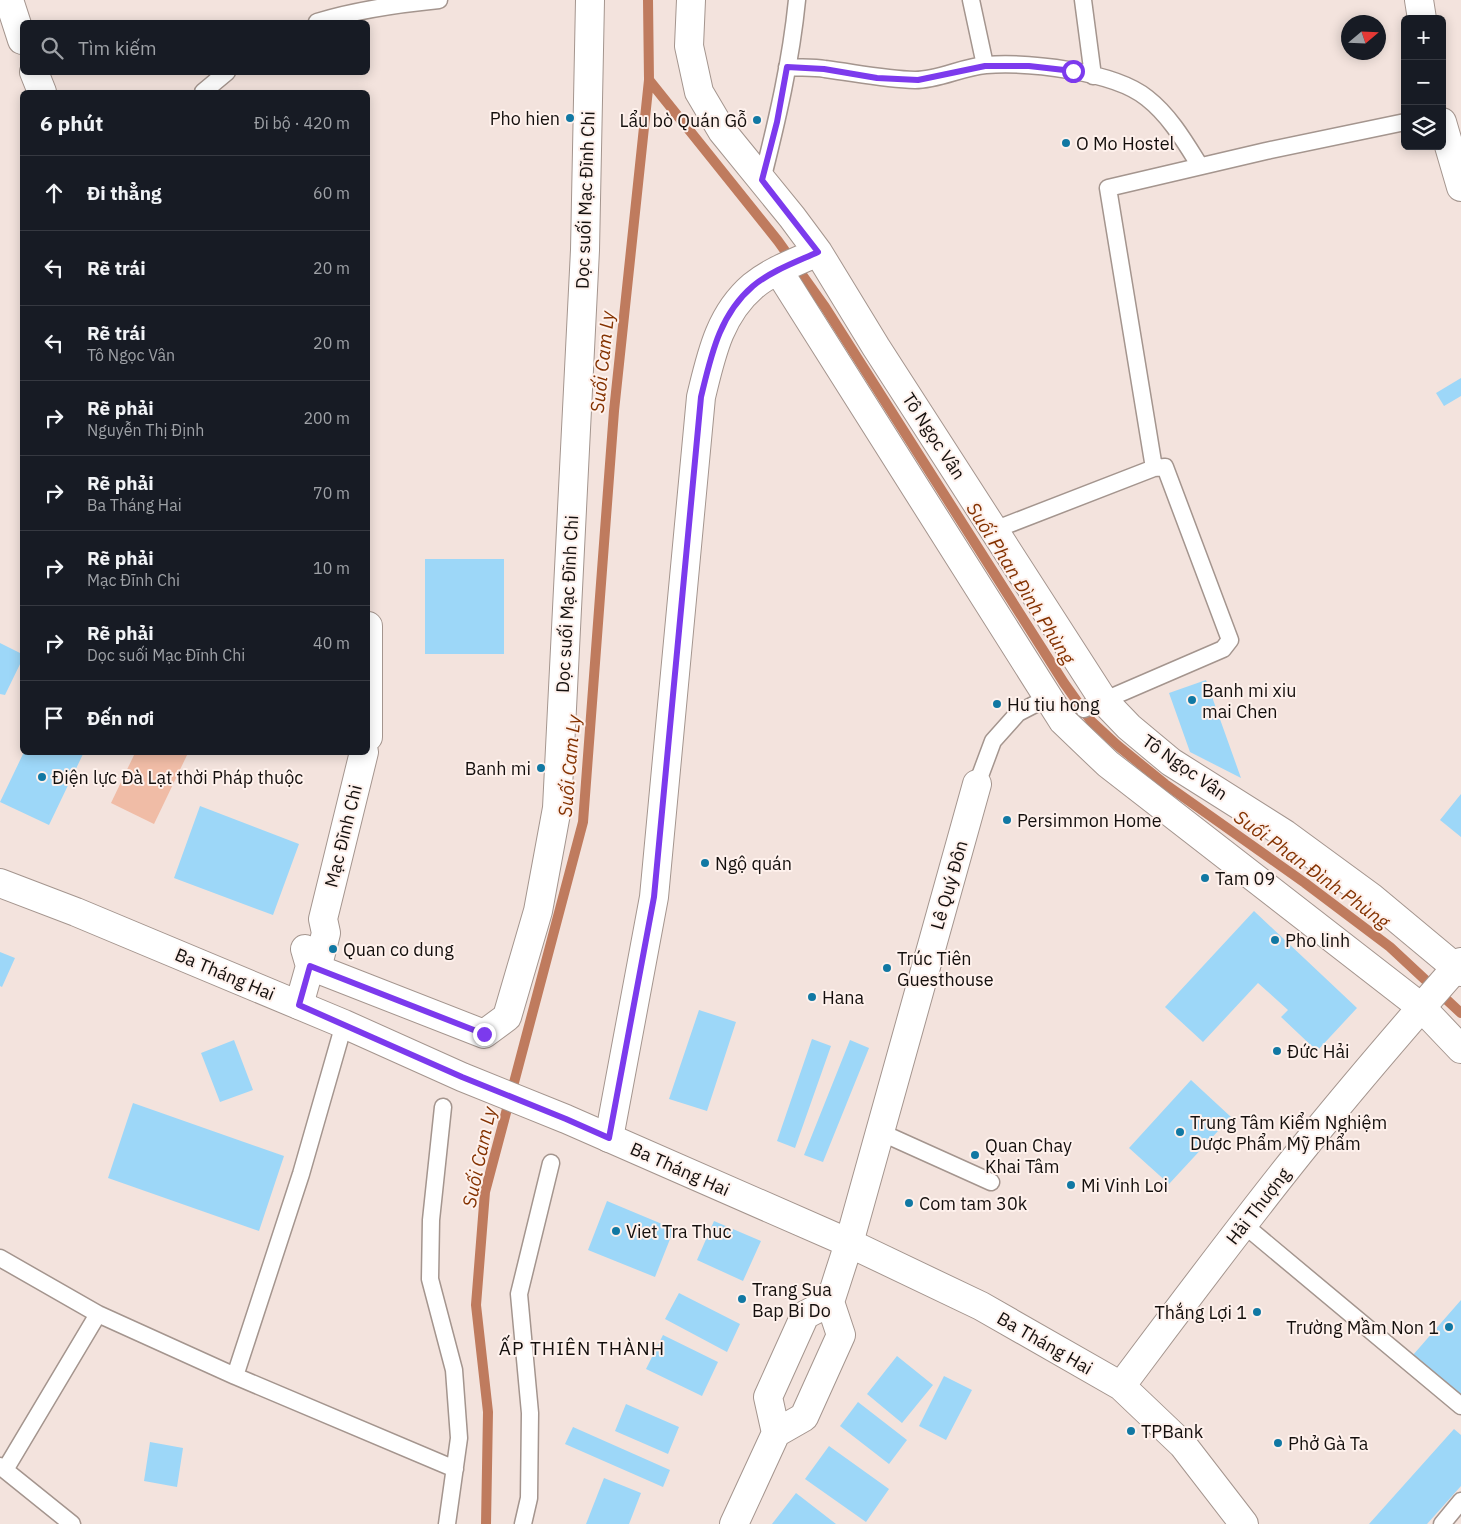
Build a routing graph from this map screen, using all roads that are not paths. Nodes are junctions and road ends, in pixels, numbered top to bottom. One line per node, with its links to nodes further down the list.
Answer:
1 (9, 0): 11 (street)
2 (438, 0): 10 (lane)
3 (590, 0): 33 (street, Dọc suối Mạc Đĩnh Chi)
4 (691, 0): 22 (street, Tô Ngọc Vân)
5 (797, 0): 13 (lane)
6 (971, 0): 12 (lane)
7 (1083, 0): 16 (lane)
8 (1418, 0): 9 (street)
9 (1421, 15)
10 (325, 20)
11 (20, 34)
12 (985, 66): 13 (lane); 16 (lane)
13 (787, 67): 22 (lane)
14 (35, 75): 17 (street)
15 (223, 75): 18 (lane)
16 (1093, 76): 21 (lane)
17 (41, 90)
18 (205, 90)
19 (1401, 123): 21 (lane)
20 (1446, 136): 23 (street)
21 (1200, 166): 26 (lane)
22 (762, 180): 24 (street, Tô Ngọc Vân)
23 (1461, 187)
24 (813, 254): 25 (street); 27 (street, Tô Ngọc Vân)
25 (778, 270): 28 (street, Tô Ngọc Vân); 41 (street)
26 (1154, 468): 27 (lane); 29 (lane)
27 (994, 530): 29 (street, Tô Ngọc Vân)
28 (1048, 698): 29 (street, Tô Ngọc Vân); 31 (lane, Lê Quý Đôn)
29 (1080, 712): 34 (street, Tô Ngọc Vân); 36 (street, Tô Ngọc Vân)
30 (363, 755): 33 (street, Mạc Đĩnh Chi)
31 (977, 784): 40 (street, Lê Quý Đôn)
32 (0, 883): 35 (street, Ba Tháng Hai)
33 (310, 966): 35 (street, Mạc Đĩnh Chi)
34 (1460, 967): 36 (street, Hải Thượng)
35 (299, 1005): 37 (street, Ba Tháng Hai)
36 (1421, 1007): 38 (street, Tô Ngọc Vân); 44 (street, Hải Thượng)
37 (344, 1024): 41 (street, Ba Tháng Hai); 49 (lane)
38 (1461, 1049)
39 (443, 1107): 54 (lane)
40 (880, 1132): 43 (lane); 45 (street, Lê Quý Đôn)
41 (609, 1138): 45 (street, Ba Tháng Hai)
42 (551, 1163): 58 (lane)
43 (991, 1182)
44 (1243, 1224): 50 (street, Hải Thượng); 51 (lane)
45 (849, 1243): 47 (street, Lê Quý Đôn); 50 (street, Ba Tháng Hai)
46 (0, 1258): 48 (lane)
47 (830, 1302): 52 (street); 52 (street)
48 (98, 1314): 49 (lane); 53 (lane)
49 (235, 1376): 54 (lane)
50 (1121, 1386): 60 (street, Ba Tháng Hai)
51 (1461, 1406)
52 (776, 1433): 59 (street)
53 (3, 1468): 56 (lane)
54 (455, 1469): 57 (lane)
55 (1461, 1501): 61 (lane)
56 (72, 1524)
57 (447, 1524)
58 (523, 1524)
59 (734, 1524)
60 (1244, 1524)
61 (1442, 1524)

